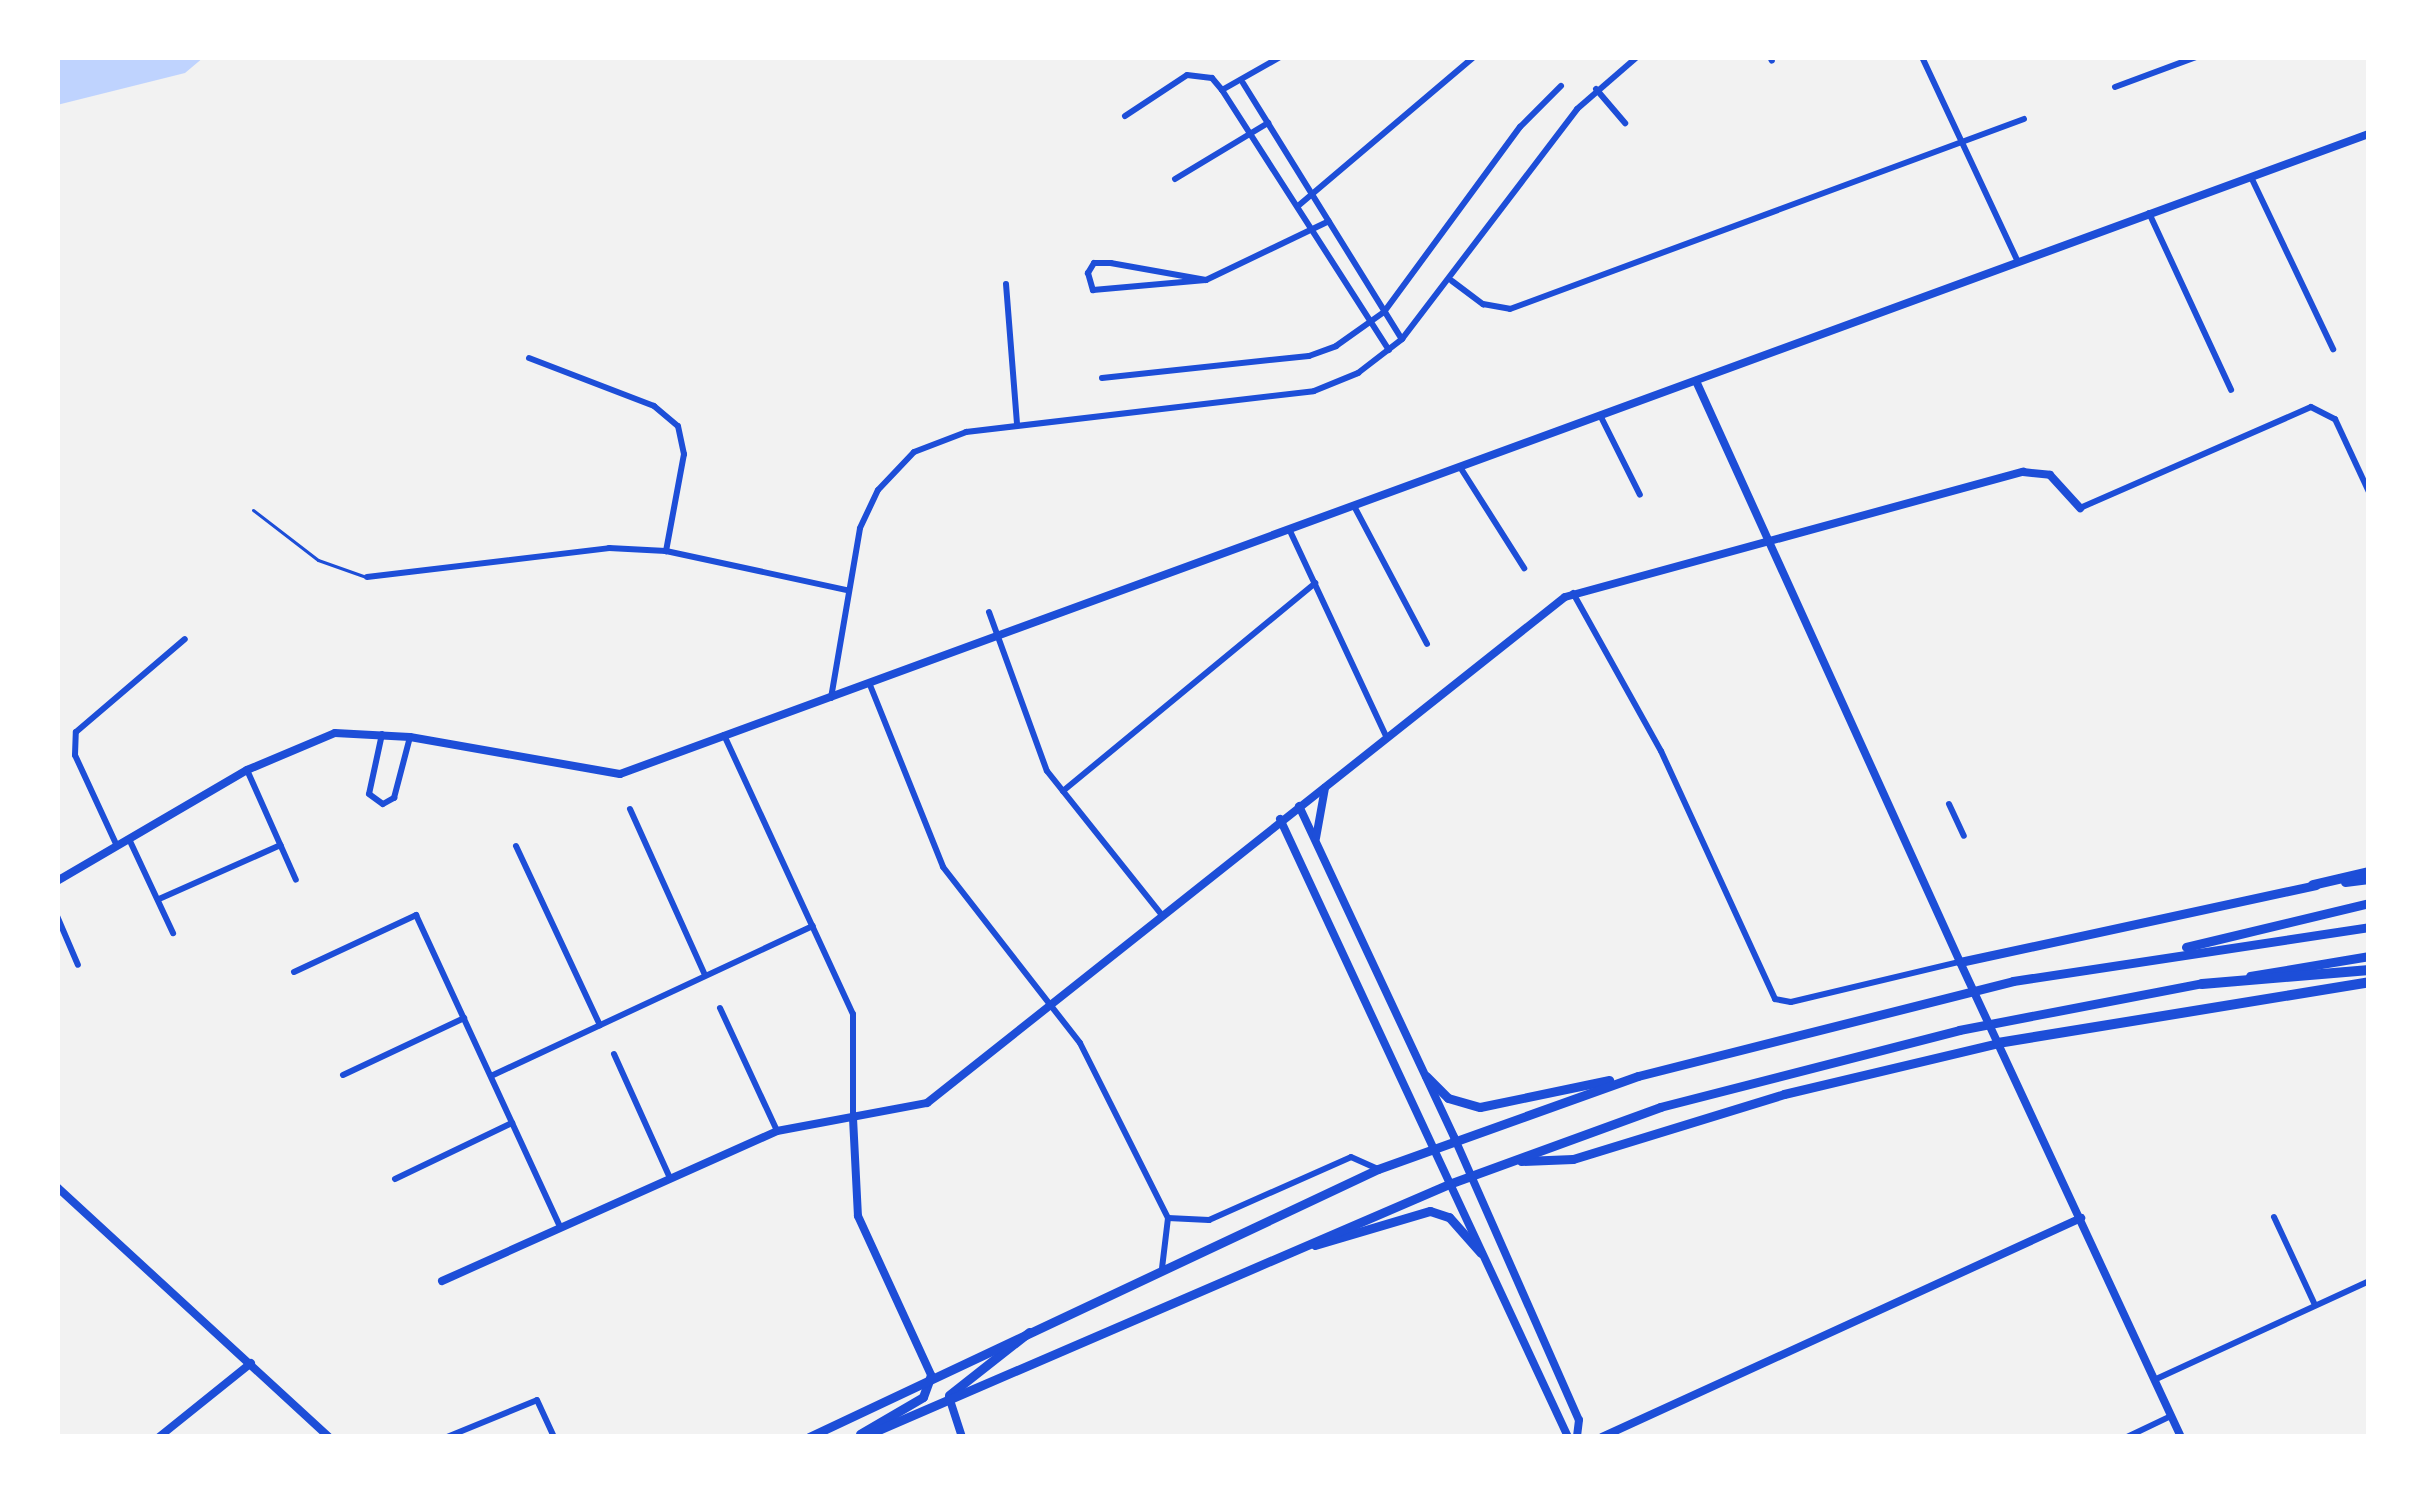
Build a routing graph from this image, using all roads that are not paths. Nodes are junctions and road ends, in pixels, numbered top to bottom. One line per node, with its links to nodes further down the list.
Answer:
1 (1280, 57): 6 (street)
2 (1474, 57): 20 (street)
3 (1637, 57): 9 (street)
4 (1922, 57): 17 (street)
5 (2196, 57): 8 (street)
6 (1243, 83): 10 (street); 13 (street)
7 (1561, 86): 29 (street)
8 (2115, 87)
9 (1595, 89): 14 (street); 27 (street)
10 (1222, 90): 11 (street); 15 (street)
11 (1125, 116)
12 (2024, 119): 17 (street)
13 (1268, 123): 15 (street); 20 (street)
14 (1625, 123)
15 (1250, 133): 19 (street); 21 (street)
16 (2369, 134): 18 (street)
17 (1962, 142): 25 (street); 27 (street)
18 (2252, 177): 22 (street); 32 (street)
19 (1175, 179)
20 (1312, 194): 21 (street); 23 (street)
21 (1297, 207): 24 (street)
22 (2149, 213): 25 (street); 37 (street)
23 (1329, 221): 24 (street); 29 (street)
24 (1312, 232): 26 (street); 30 (street)
25 (2018, 262): 36 (street)
26 (1206, 280): 26 (street)
27 (1450, 280): 31 (street)
28 (1006, 284): 39 (street)
29 (1384, 313): 30 (street); 31 (street)
30 (1371, 322): 33 (street); 35 (street)
31 (1402, 339): 33 (street)
32 (2332, 349)
33 (1390, 352): 39 (street)
34 (529, 358): 48 (street)
35 (1102, 378)
36 (1696, 381): 38 (street); 47 (street)
37 (2231, 390)
38 (1600, 415): 40 (street); 42 (street)
39 (1017, 424): 52 (street)
40 (1460, 467): 43 (street); 49 (street)
41 (2369, 492): 44 (street)
42 (1640, 495)
43 (1354, 506): 46 (street); 57 (street)
44 (2080, 508): 47 (street)
45 (253, 510): 50 (lane)
46 (1290, 530): 51 (street); 55 (street)
47 (1764, 543): 53 (street); 92 (street)
48 (666, 550): 50 (street); 52 (street)
49 (1524, 568)
50 (368, 577)
51 (1315, 584): 62 (street); 66 (street)
52 (848, 590): 59 (street)
53 (1573, 593): 62 (street); 92 (street)
54 (989, 612): 55 (street)
55 (998, 637): 58 (street); 66 (street)
56 (185, 639): 74 (street)
57 (1427, 644)
58 (870, 685): 59 (street); 99 (street)
59 (831, 698): 61 (street)
60 (382, 734): 63 (street); 63 (street); 64 (street)
61 (724, 736): 63 (street); 87 (street)
62 (1386, 736): 65 (street)
63 (410, 737)
64 (247, 770): 72 (street); 73 (street)
65 (1327, 783): 68 (street); 76 (street)
66 (1062, 792): 84 (street)
67 (1949, 804): 71 (street)
68 (1299, 806): 70 (street); 76 (street)
69 (630, 809): 96 (street)
70 (1280, 819): 84 (street); 85 (street)
71 (1964, 836)
72 (130, 839): 74 (street); 81 (street)
73 (281, 845): 79 (street); 81 (street)
74 (117, 846): 78 (street)
75 (516, 846): 102 (street)
76 (1317, 846): 83 (street)
77 (2369, 876): 80 (highway)
78 (57, 880)
79 (296, 880)
80 (2313, 885): 92 (main road)
81 (159, 899): 89 (street)
82 (2369, 903): 91 (main road)
83 (1346, 910): 85 (street); 107 (street)
84 (1162, 915): 99 (street)
85 (1328, 919): 113 (street)
86 (58, 920): 93 (street)
87 (812, 926): 96 (street); 109 (street)
88 (2369, 927): 91 (main road)
89 (173, 933)
90 (2369, 956): 98 (main road)
91 (2140, 958): 108 (main road)
92 (1960, 962): 103 (street)
93 (78, 965)
94 (2369, 970): 98 (highway)
95 (294, 972): 101 (street)
96 (705, 975): 102 (street)
97 (2369, 982): 103 (highway)
98 (2202, 984): 114 (main road)
99 (1051, 1005): 109 (street); 123 (street)
100 (720, 1008): 111 (street)
101 (464, 1018): 105 (street); 106 (street)
102 (600, 1025): 106 (street)
103 (1998, 1043): 114 (main road); 121 (street)
104 (614, 1054): 118 (street)
105 (343, 1075)
106 (491, 1076): 110 (street)
107 (1426, 1076): 108 (main road); 112 (street)
108 (1638, 1076): 112 (main road)
109 (853, 1118): 111 (street); 133 (street)
110 (512, 1123): 117 (street); 124 (street)
111 (777, 1131): 118 (street)
112 (1454, 1137): 113 (main road); 116 (street)
113 (1431, 1146): 115 (main road); 119 (street)
114 (1510, 1161): 116 (main road)
115 (1378, 1169): 123 (street); 127 (main road)
116 (1471, 1175): 119 (main road); 145 (street)
117 (394, 1179)
118 (671, 1181): 124 (street)
119 (1449, 1184): 125 (main road); 126 (street)
120 (57, 1187): 132 (street)
121 (2080, 1217): 134 (street); 146 (street)
122 (2275, 1217): 130 (street)
123 (1168, 1219): 127 (street)
124 (560, 1226): 128 (street)
125 (1310, 1245): 126 (main road); 135 (main road)
126 (1481, 1253): 144 (street)
127 (1162, 1268): 131 (main road)
128 (442, 1281)
129 (2369, 1281): 130 (street)
130 (2314, 1305): 134 (street)
131 (1033, 1328): 133 (main road); 135 (main road)
132 (250, 1363): 137 (street); 138 (street)
133 (931, 1375): 141 (main road); 142 (main road)
134 (2154, 1380): 136 (street)
135 (949, 1396): 142 (main road); 143 (street)
136 (2171, 1416): 147 (street); 148 (street)
137 (159, 1437)
138 (329, 1437)
139 (447, 1437): 140 (street)
140 (554, 1437)
141 (809, 1437)
142 (859, 1437)
143 (962, 1437)
144 (1568, 1437)
145 (1577, 1437)
146 (1602, 1437)
147 (2127, 1437)
148 (2181, 1437)

